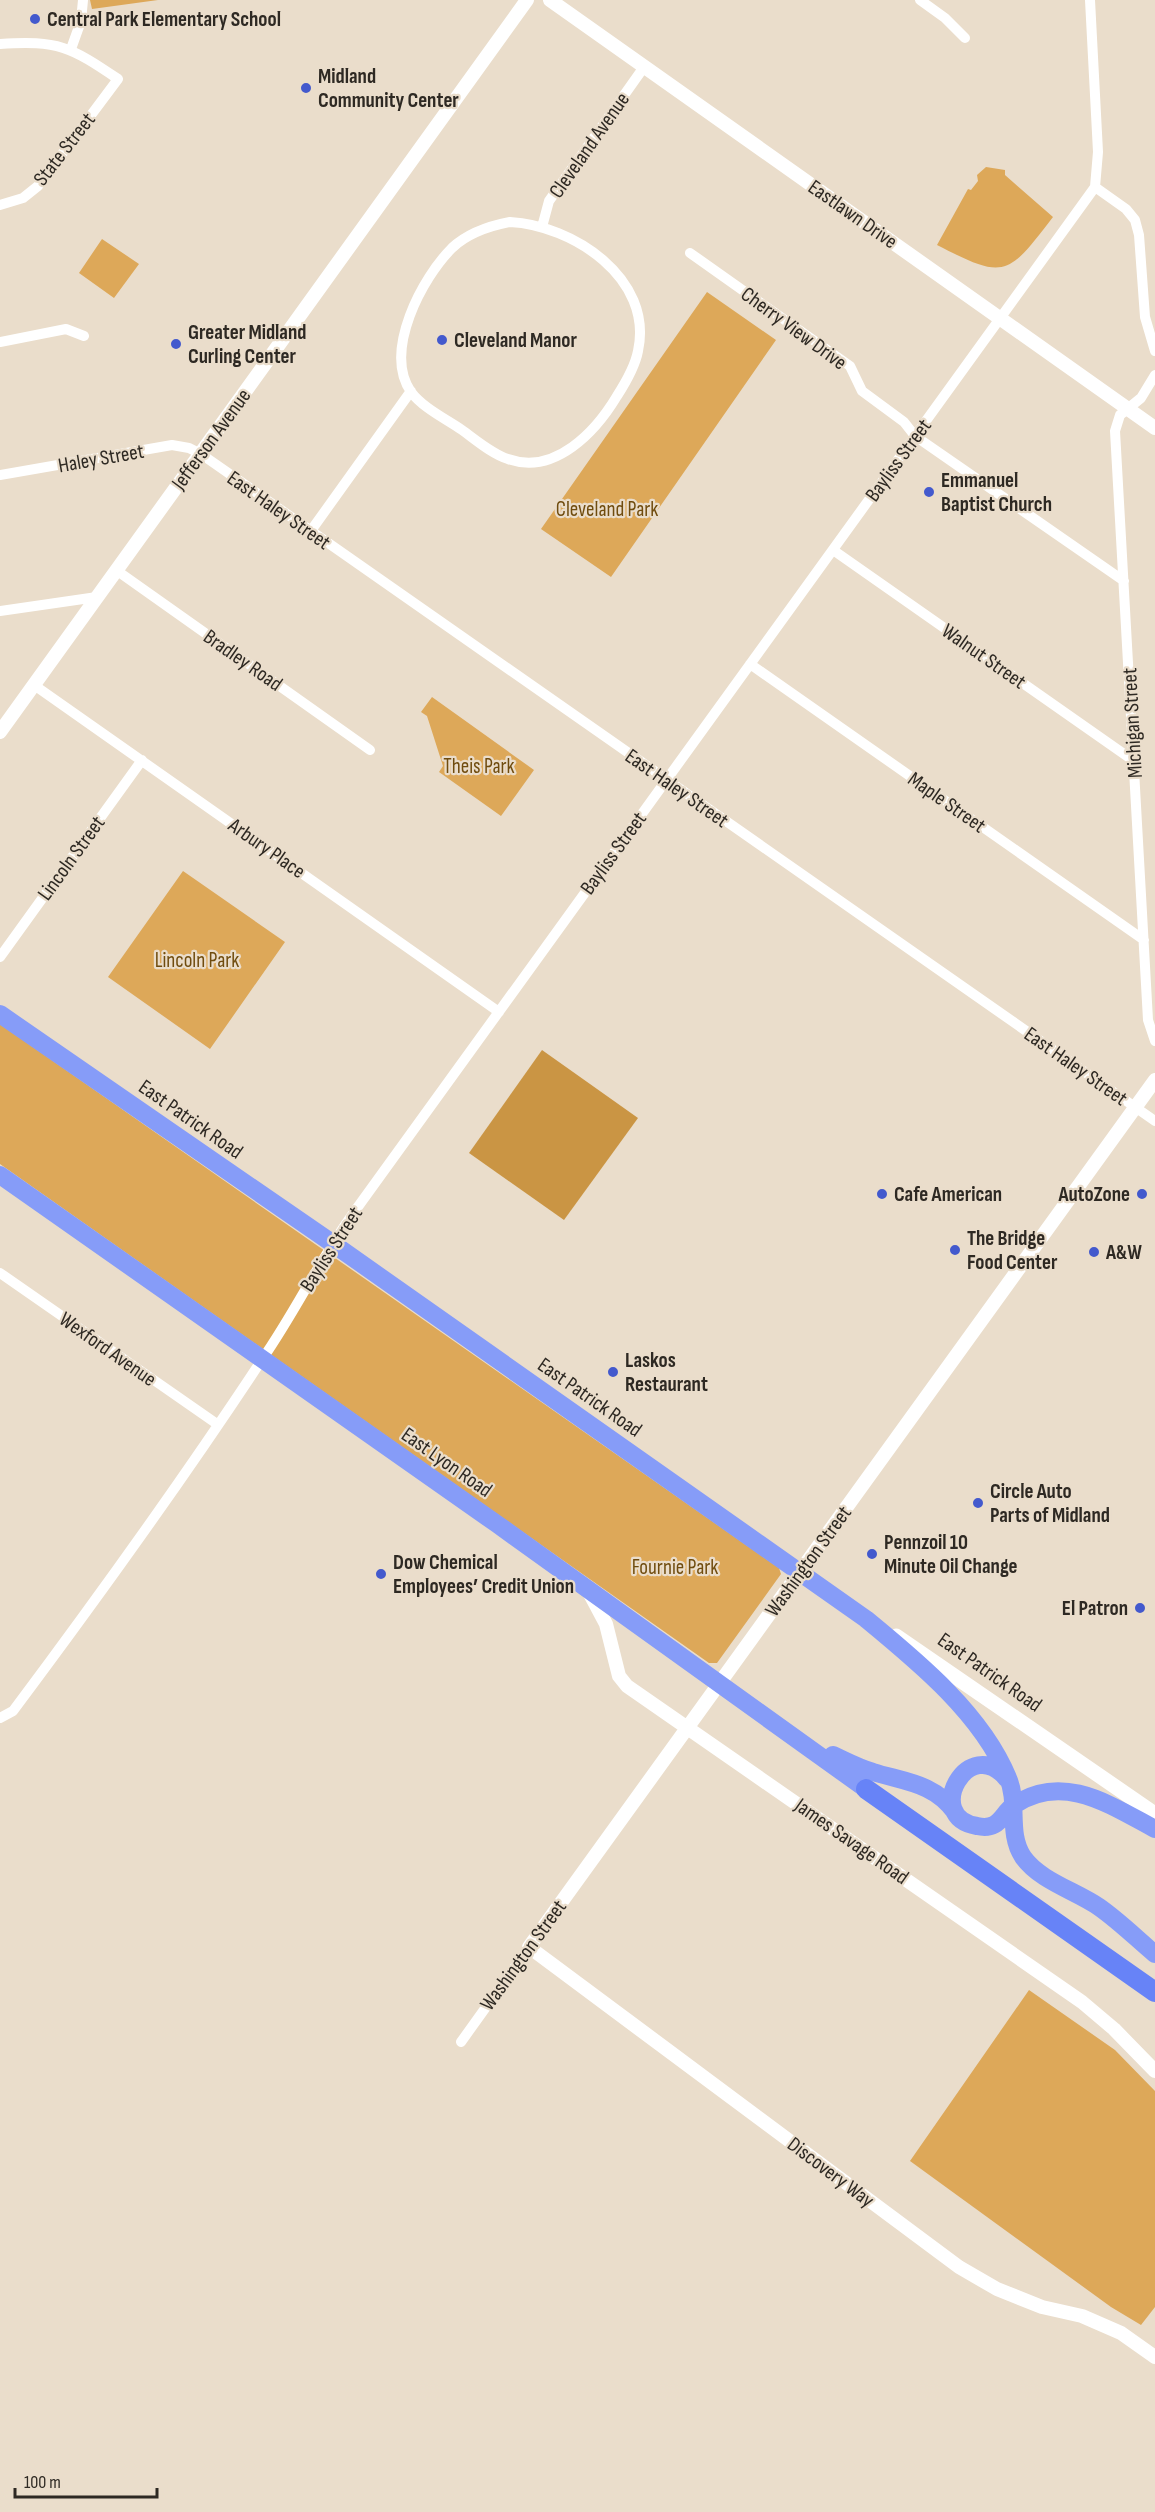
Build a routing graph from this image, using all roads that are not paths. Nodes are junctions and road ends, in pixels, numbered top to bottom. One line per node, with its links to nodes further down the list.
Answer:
1 (82, 0): 8 (street)
2 (527, 0): 23 (street, Jefferson Avenue)
3 (550, 0): 9 (street, Eastlawn Drive)
4 (920, 0): 6 (street)
5 (1090, 0): 10 (street)
6 (965, 38)
7 (0, 44): 8 (street)
8 (71, 49): 11 (street, State Street)
9 (644, 67): 12 (street, Cleveland Avenue); 14 (street, Eastlawn Drive)
10 (1095, 188): 14 (street, Bayliss Street); 17 (street)
11 (0, 206)
12 (542, 227): 19 (street); 19 (street)
13 (690, 253): 22 (street, Cherry View Drive)
14 (1000, 318): 20 (street, Eastlawn Drive); 22 (street, Bayliss Street)
15 (84, 336): 16 (street)
16 (0, 342)
17 (1155, 351)
18 (1155, 375): 20 (street, Michigan Street)
19 (411, 391): 25 (street)
20 (1128, 409): 21 (street, Eastlawn Drive); 28 (street, Michigan Street)
21 (1155, 428)
22 (915, 436): 26 (street, Bayliss Street); 28 (street, Cherry View Drive)
23 (201, 454): 24 (street, Haley Street); 25 (street, East Haley Street); 27 (street, Jefferson Avenue)
24 (0, 475)
25 (310, 532): 37 (street, East Haley Street)
26 (833, 550): 31 (street, Bayliss Street); 36 (street, Walnut Street)
27 (116, 570): 29 (street, Jefferson Avenue); 34 (street, Bradley Road)
28 (1124, 581): 36 (street, Michigan Street)
29 (97, 597): 30 (street); 32 (street, Jefferson Avenue)
30 (0, 611)
31 (750, 664): 37 (street, Bayliss Street); 38 (street, Maple Street)
32 (34, 684): 33 (street, Jefferson Avenue); 35 (street, Arbury Place)
33 (0, 732)
34 (370, 750)
35 (142, 760): 39 (street, Lincoln Street); 40 (street, Arbury Place)
36 (1134, 761): 38 (street, Michigan Street)
37 (666, 780): 40 (street, Bayliss Street); 44 (street, East Haley Street)
38 (1144, 940): 42 (street, Michigan Street)
39 (0, 957)
40 (499, 1012): 47 (street, Bayliss Street)
41 (0, 1014): 47 (highway, East Patrick Road)
42 (1155, 1041)
43 (1155, 1080): 44 (street, Washington Street)
44 (1136, 1107): 45 (street, East Haley Street); 51 (street, Washington Street)
45 (1155, 1121)
46 (0, 1175): 49 (highway, East Lyon Road)
47 (332, 1243): 49 (street, Bayliss Street); 51 (highway, East Patrick Road)
48 (0, 1273): 50 (street, Wexford Avenue)
49 (262, 1360): 50 (street, Bayliss Street); 52 (highway, East Lyon Road)
50 (217, 1424): 55 (street, Bayliss Street)
51 (800, 1572): 53 (highway, East Patrick Road); 54 (street, Washington Street)
52 (585, 1587): 54 (highway, East Lyon Road); 56 (street, James Savage Road)
53 (843, 1602): 58 (highway); 61 (main road, East Patrick Road)
54 (719, 1684): 56 (street, Washington Street); 57 (highway, East Lyon Road)
55 (0, 1718)
56 (687, 1729): 65 (street, Washington Street); 69 (street, James Savage Road)
57 (806, 1746): 59 (highway, East Lyon Road); 62 (highway)
58 (1011, 1786): 60 (highway); 62 (highway)
59 (866, 1789): 67 (highway)
60 (1011, 1806): 62 (highway); 63 (highway); 66 (highway)
61 (1149, 1810): 63 (highway)
62 (956, 1812)
63 (1122, 1812): 64 (highway)
64 (1155, 1829)
65 (529, 1947): 68 (street, Washington Street); 70 (street, Discovery Way)
66 (1155, 1954)
67 (1155, 1992)
68 (461, 2042)
69 (1155, 2071)
70 (1155, 2357)

